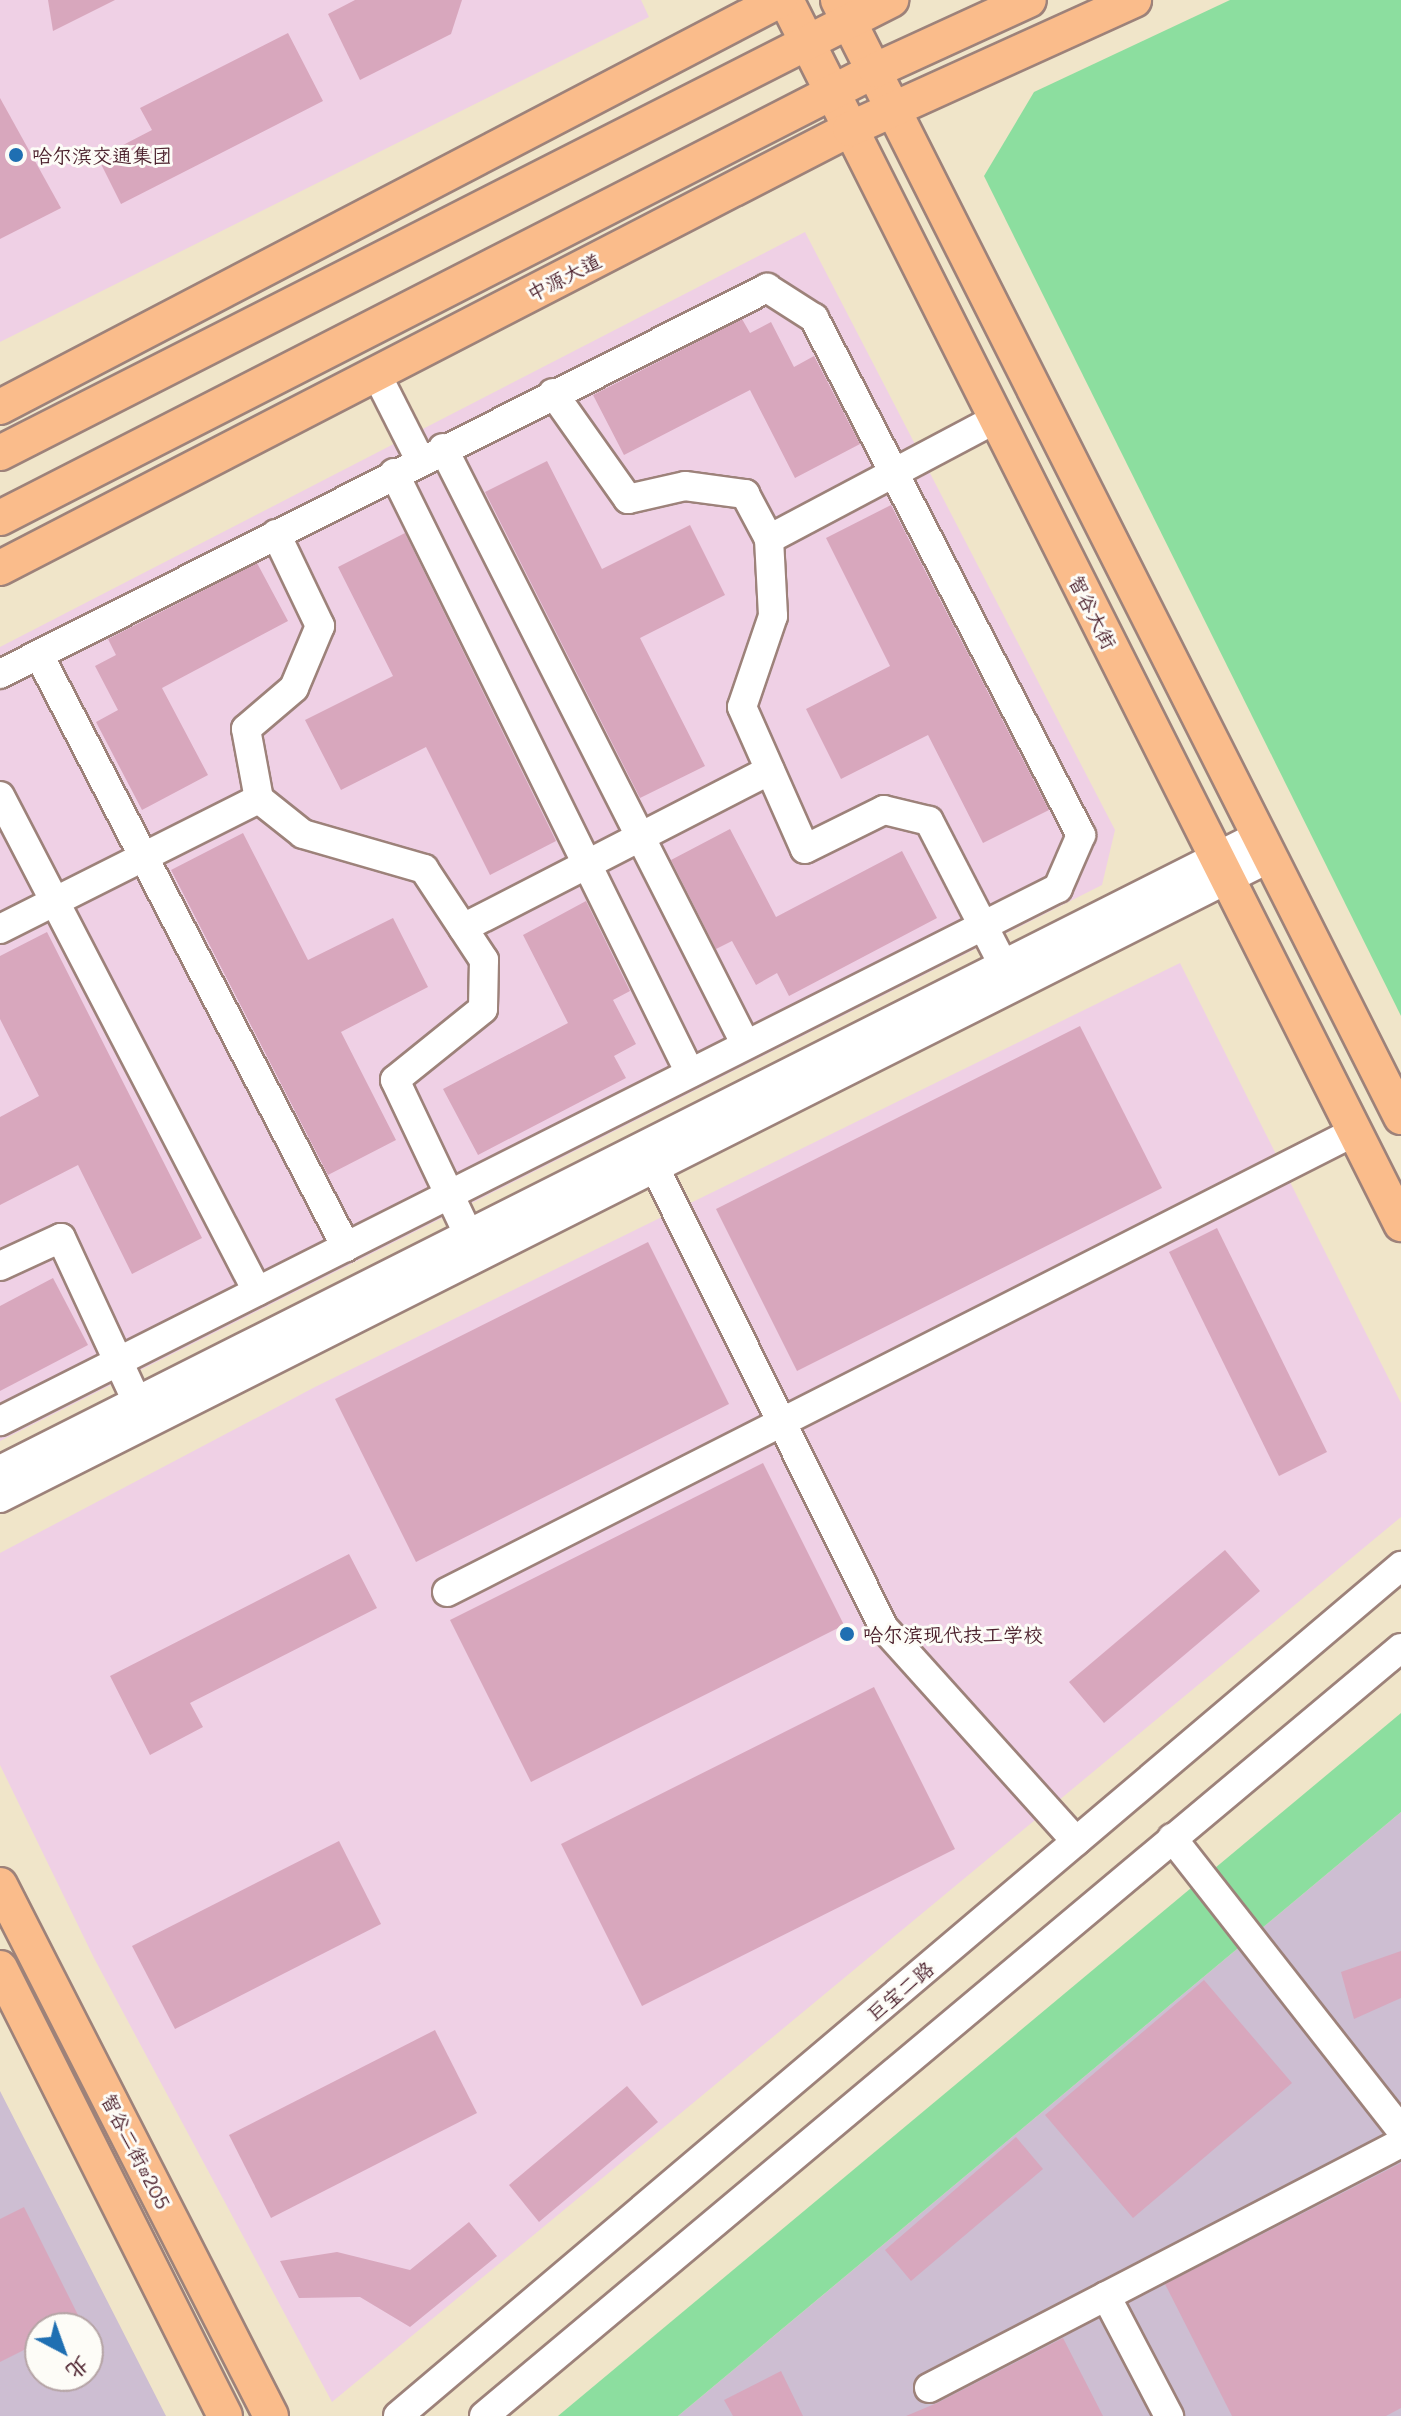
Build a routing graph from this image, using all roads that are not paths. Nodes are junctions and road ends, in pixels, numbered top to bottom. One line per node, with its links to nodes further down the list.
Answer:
1 (780, 0): 14 (main road)
2 (786, 0): 7 (main road, 智谷大街)
3 (891, 0): 6 (main road)
4 (1029, 0): 8 (main road)
5 (1134, 0): 10 (main road, 中源大道)
6 (843, 10): 7 (main road); 8 (main road)
7 (806, 39): 9 (main road, 智谷大街); 16 (main road)
8 (876, 70): 9 (main road); 10 (main road)
9 (832, 94): 11 (main road, 智谷大街); 20 (main road)
10 (894, 108): 11 (main road, 中源大道); 30 (main road)
11 (850, 129): 15 (main road, 智谷大街); 23 (main road, 中源大道)
12 (380, 381): 17 (street)
13 (553, 393): 17 (street); 19 (street); 22 (street)
14 (0, 407)
15 (996, 419): 19 (street); 33 (main road, 智谷大街)
16 (0, 453)
17 (432, 454): 18 (street); 29 (street)
18 (394, 473): 21 (street); 32 (street)
19 (894, 473): 22 (street); 35 (street)
20 (0, 518)
21 (276, 534): 24 (street); 28 (street)
22 (769, 539): 26 (street)
23 (0, 568)
24 (39, 655): 25 (street); 31 (street)
25 (0, 674)
26 (770, 770): 29 (street); 35 (street)
27 (0, 796): 34 (street)
28 (259, 799): 31 (street); 36 (street)
29 (640, 837): 32 (street); 39 (street)
30 (1264, 847): 33 (street); 41 (main road)
31 (144, 857): 34 (street); 46 (street)
32 (587, 864): 36 (street); 40 (street)
33 (1222, 870): 38 (street); 42 (main road, 智谷大街)
34 (54, 901): 37 (street); 49 (street)
35 (983, 926): 38 (street); 39 (street)
36 (463, 928): 44 (street)
37 (0, 929)
38 (1009, 977): 43 (street); 47 (street)
39 (746, 1045): 40 (street)
40 (690, 1073): 44 (street)
41 (1401, 1117)
42 (1354, 1132): 45 (main road, 智谷大街); 53 (street)
43 (655, 1168): 47 (street); 53 (street)
44 (449, 1195): 46 (street); 47 (street)
45 (1401, 1224)
46 (346, 1247): 49 (street)
47 (474, 1247): 51 (street)
48 (0, 1266): 50 (street)
49 (257, 1291): 50 (street)
50 (120, 1360): 51 (street); 52 (street)
51 (142, 1414): 54 (street); 55 (street)
52 (0, 1421)
53 (782, 1422): 57 (street); 60 (street)
54 (0, 1470)
55 (0, 1498)
56 (1401, 1566): 60 (street, 巨宝二路)
57 (447, 1592)
58 (1401, 1648): 59 (street)
59 (1172, 1838): 63 (street); 70 (street)
60 (1076, 1841): 69 (street, 巨宝二路)
61 (0, 1885): 68 (main road, 智谷二街•205)
62 (0, 1968): 67 (main road, 智谷二街•205)
63 (1401, 2130)
64 (1401, 2143): 65 (street)
65 (1106, 2296): 66 (street); 71 (street)
66 (929, 2388)
67 (225, 2416)
68 (271, 2416)
69 (398, 2416)
70 (484, 2416)
71 (1169, 2416)

